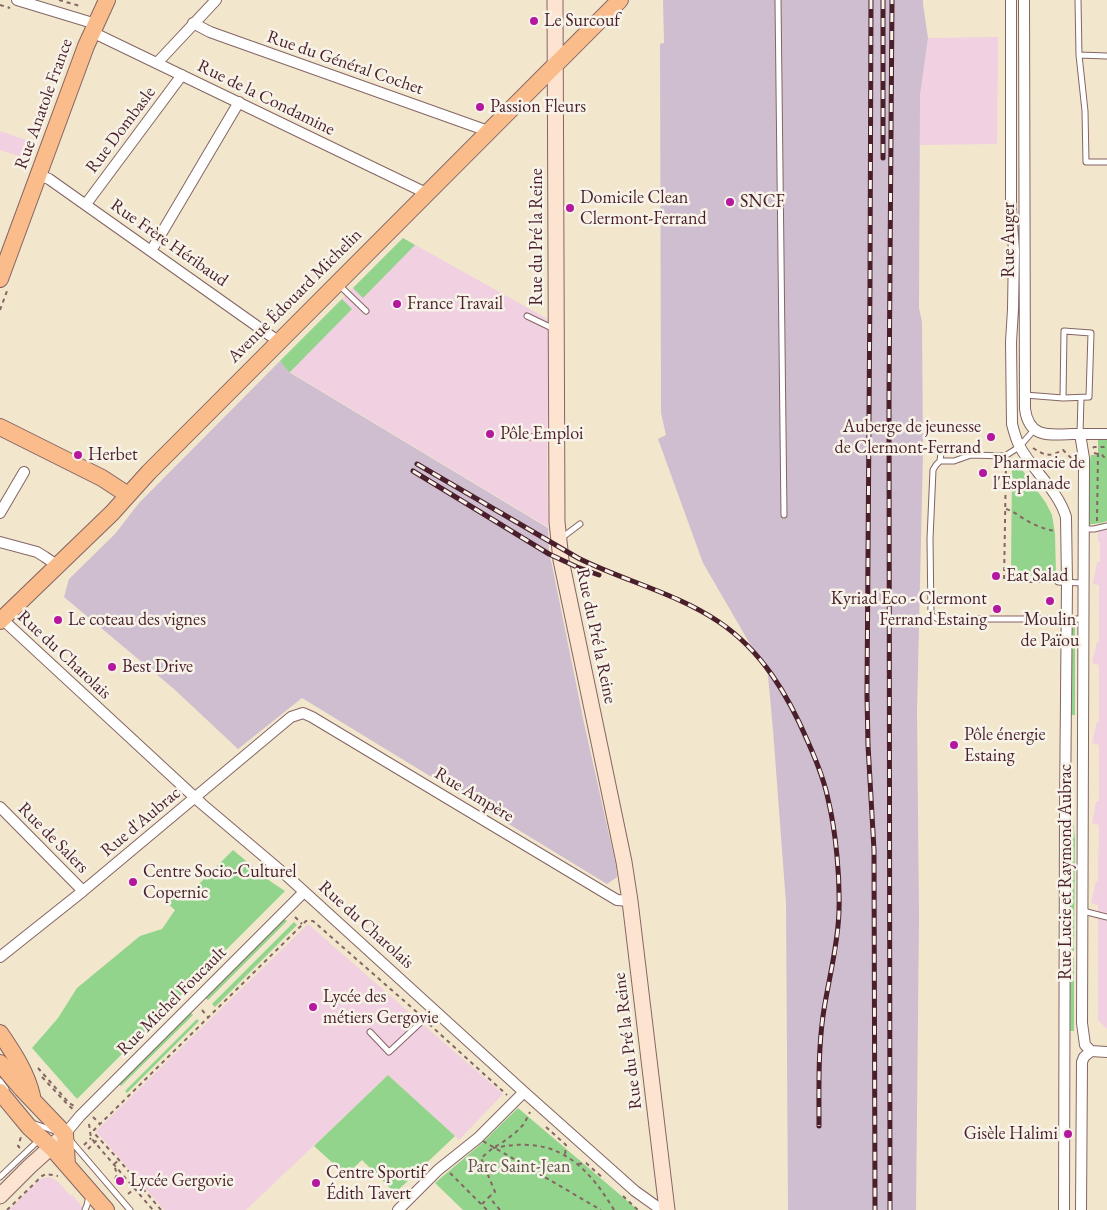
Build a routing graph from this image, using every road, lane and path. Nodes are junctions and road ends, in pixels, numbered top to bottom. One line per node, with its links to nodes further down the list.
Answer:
1 (17, 0): 11 (street, Rue de la Condamine)
2 (107, 0): 11 (main road, Rue Anatole France)
3 (216, 0): 10 (street)
4 (555, 0): 15 (main road, Rue du Pré la Reine)
5 (620, 0): 15 (main road, Avenue Édouard Michelin)
6 (778, 0): 51 (lane)
7 (1011, 0): 41 (street)
8 (1024, 0): 30 (street, Rue Auger)
9 (1078, 0): 12 (lane)
10 (193, 23): 14 (street); 18 (street, Rue du Général Cochet)
11 (94, 28): 14 (street, Rue de la Condamine); 20 (main road, Rue Anatole France)
12 (1079, 55): 13 (lane); 19 (lane)
13 (1107, 56)
14 (157, 62): 16 (street, Rue de la Condamine)
15 (556, 64): 18 (main road, Avenue Édouard Michelin); 28 (main road, Rue du Pré la Reine)
16 (182, 75): 17 (street, Rue de la Condamine); 22 (street, Rue Dombasle)
17 (239, 102): 21 (street, Rue de la Condamine); 23 (street)
18 (488, 131): 21 (main road, Avenue Édouard Michelin)
19 (1107, 162)
20 (39, 175): 22 (street, Rue Frère Héribaud); 24 (main road, Rue Anatole France)
21 (426, 194): 25 (main road, Avenue Édouard Michelin)
22 (86, 204): 23 (street, Rue Frère Héribaud)
23 (151, 251): 29 (street, Rue Frère Héribaud)
24 (0, 279)
25 (337, 282): 26 (lane); 29 (main road, Avenue Édouard Michelin)
26 (366, 312)
27 (527, 316): 28 (lane)
28 (556, 330): 37 (main road, Rue du Pré la Reine)
29 (278, 341): 48 (main road, Avenue Édouard Michelin)
30 (1025, 395): 31 (lane); 34 (street, Rue Auger)
31 (1063, 398): 32 (lane); 32 (lane)
32 (1081, 398): 35 (lane)
33 (0, 427): 48 (main road)
34 (1034, 430): 35 (street); 41 (lane)
35 (1080, 434): 36 (street); 45 (street, Rue Lucie et Raymond Aubrac)
36 (1107, 434)
37 (556, 435): 38 (lane); 57 (main road, Rue du Pré la Reine)
38 (529, 437)
39 (1094, 447): 40 (path)
40 (1107, 447)
41 (1022, 450): 44 (lane); 45 (path); 60 (street)
42 (941, 453): 46 (lane)
43 (1098, 453): 55 (path)
44 (1004, 456): 46 (lane); 49 (path)
45 (1084, 458): 54 (street, Rue Lucie et Raymond Aubrac)
46 (938, 463): 63 (lane)
47 (24, 472): 50 (street)
48 (128, 495): 59 (main road, Avenue Édouard Michelin)
49 (1006, 509): 56 (path); 60 (path)
50 (0, 513)
51 (784, 515)
52 (580, 524): 57 (lane)
53 (1107, 526): 55 (lane)
54 (1083, 529): 55 (lane); 61 (street, Rue Lucie et Raymond Aubrac)
55 (1094, 529)
56 (1058, 531)
57 (559, 540): 70 (main road, Rue du Pré la Reine)
58 (0, 542): 59 (street)
59 (58, 566): 62 (main road, Avenue Édouard Michelin)
60 (1062, 582): 61 (lane); 63 (street)
61 (1084, 583): 64 (street, Rue Lucie et Raymond Aubrac)
62 (1, 619): 66 (street, Rue du Charolais)
63 (1066, 619): 64 (lane); 128 (street)
64 (1083, 619): 71 (street, Rue Lucie et Raymond Aubrac)
65 (302, 713): 66 (street, Rue d'Aubrac); 70 (street, Rue Ampère)
66 (195, 798): 68 (street, Rue d'Aubrac); 69 (street, Rue du Charolais)
67 (0, 807): 68 (street, Rue de Salers)
68 (83, 891): 73 (street, Rue d'Aubrac)
69 (304, 892): 74 (street, Rue du Charolais); 88 (street, Rue Michel Foucault)
70 (630, 901): 127 (main road, Rue du Pré la Reine)
71 (1082, 911): 72 (lane); 78 (street, Rue Lucie et Raymond Aubrac)
72 (1107, 916)
73 (0, 957)
74 (434, 1010): 75 (lane); 83 (street, Rue du Charolais)
75 (424, 1019): 76 (lane); 85 (path); 90 (path)
76 (370, 1032)
77 (0, 1033): 81 (main road)
78 (1091, 1051): 79 (street); 129 (street)
79 (1107, 1052)
80 (0, 1063): 86 (main road)
81 (30, 1068): 86 (main road); 88 (path); 88 (path)
82 (0, 1081): 84 (lane)
83 (524, 1092): 121 (street); 127 (street, Rue du Charolais)
84 (6, 1093): 93 (main road)
85 (510, 1098)
86 (27, 1104): 89 (lane); 93 (main road)
87 (524, 1109): 96 (path)
88 (83, 1113): 90 (path); 91 (path); 94 (street, Rue Michel Foucault)
89 (33, 1123): 93 (lane); 93 (lane)
90 (100, 1124): 99 (path)
91 (88, 1125)
92 (544, 1126): 98 (path)
93 (46, 1132): 94 (main road); 94 (main road); 103 (main road); 104 (lane); 112 (main road)
94 (65, 1134): 97 (lane); 103 (main road)
95 (483, 1141): 96 (path, bridge)
96 (493, 1148): 98 (path); 113 (path); 124 (path, bridge)
97 (78, 1150): 100 (path); 118 (lane)
98 (565, 1155): 101 (path)
99 (119, 1160): 100 (path); 107 (path)
100 (114, 1164): 106 (path); 109 (path)
101 (578, 1164): 105 (path); 125 (path)
102 (447, 1170): 114 (path)
103 (63, 1171): 110 (main road); 115 (path)
104 (0, 1177)
105 (606, 1181)
106 (119, 1184)
107 (139, 1184): 109 (path); 120 (path)
108 (124, 1189): 109 (path)
109 (135, 1189): 119 (path)
110 (89, 1190): 116 (lane); 117 (main road)
111 (620, 1193): 126 (path)
112 (0, 1196)
113 (489, 1197): 114 (path); 123 (path)
114 (481, 1204): 122 (path)
115 (7, 1210)
116 (85, 1210)
117 (106, 1210)
118 (130, 1210)
119 (153, 1210)
120 (161, 1210)
121 (398, 1210)
122 (487, 1210)
123 (500, 1210)
124 (601, 1210)
125 (614, 1210)
126 (638, 1210)
127 (667, 1210)
128 (1064, 1210)
129 (1081, 1210)

